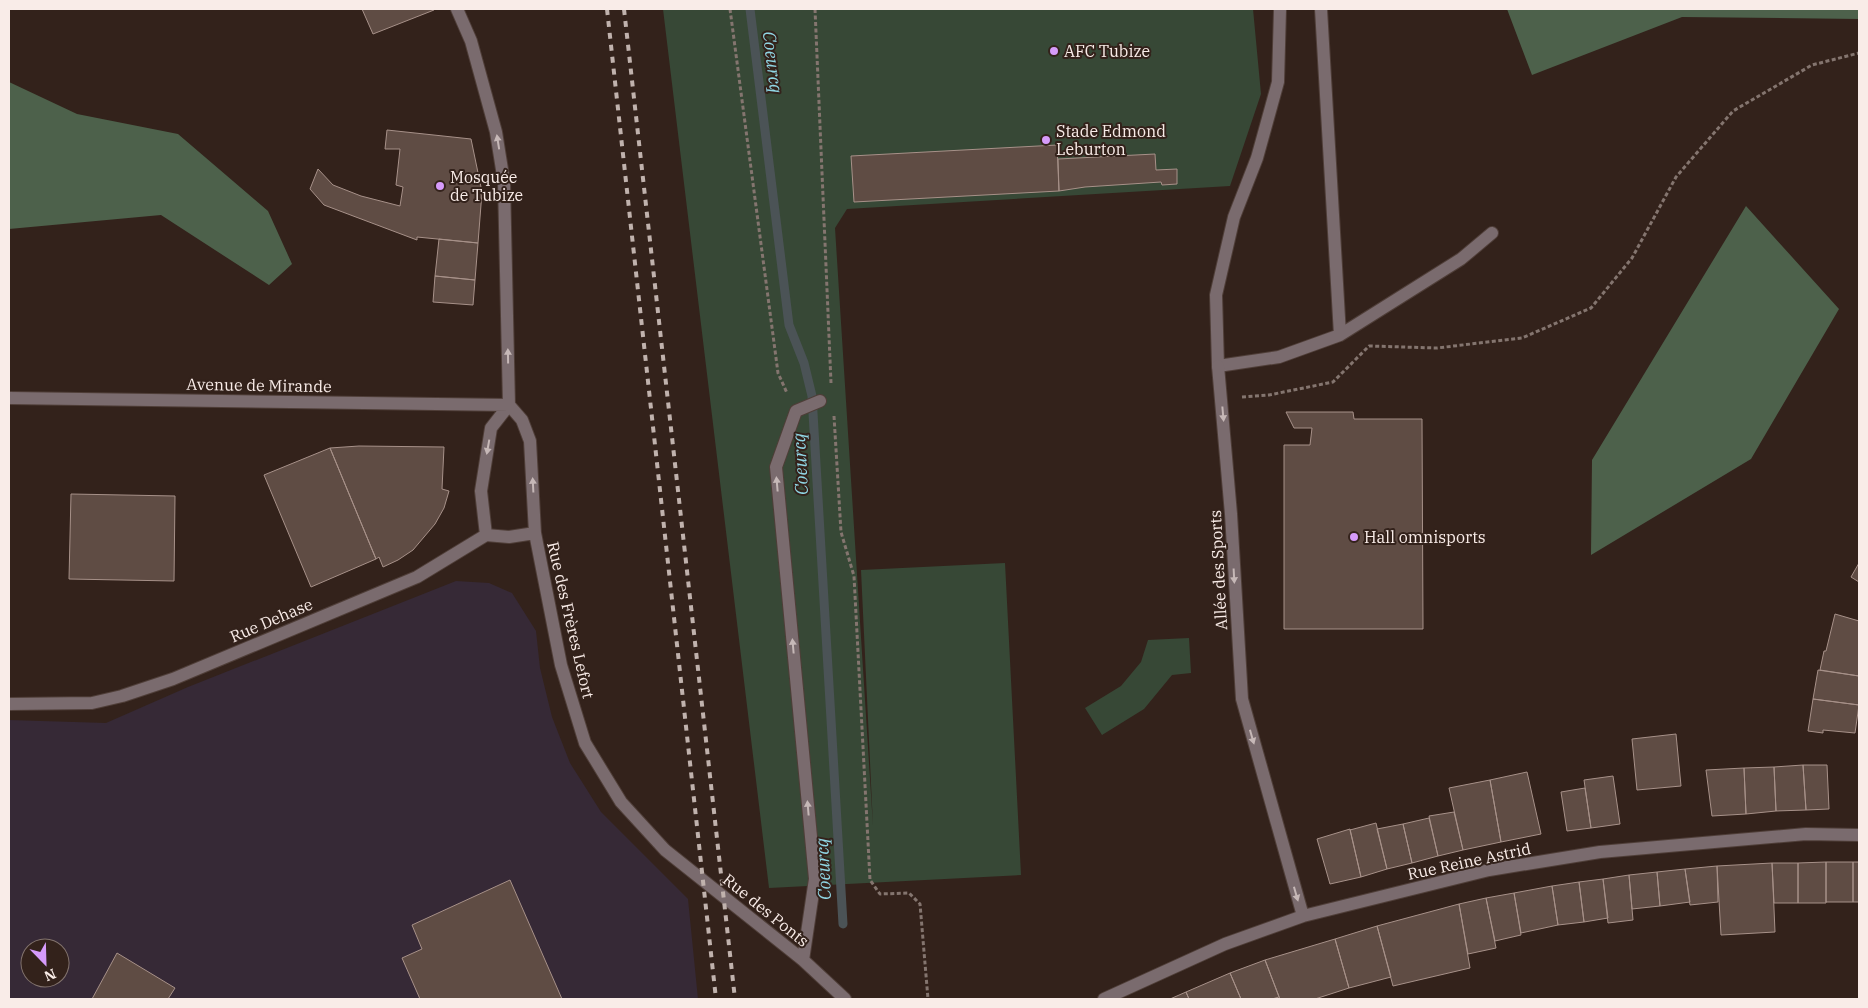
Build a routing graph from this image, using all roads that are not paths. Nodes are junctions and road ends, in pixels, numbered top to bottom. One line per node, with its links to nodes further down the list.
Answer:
1 (457, 9): 9 (street, one-way to 1)
2 (1280, 9): 6 (street, Allée des Sports)
3 (1321, 9): 5 (street)
4 (1492, 233): 5 (street)
5 (1340, 335): 6 (street)
6 (1218, 366): 15 (street, Allée des Sports, one-way to 15)
7 (9, 398): 9 (street, Avenue de Mirande)
8 (820, 401): 16 (street, one-way to 8)
9 (509, 405): 10 (street, Rue des Frères Lefort, one-way to 9); 11 (street, one-way to 11)
10 (535, 533): 11 (street); 14 (street, Rue des Frères Lefort)
11 (486, 535): 12 (street, Rue Dehase)
12 (9, 704)
13 (1859, 835): 15 (street, Rue Reine Astrid)
14 (665, 850): 16 (street, Rue des Ponts)
15 (1303, 916): 18 (street, Rue Reine Astrid)
16 (803, 960): 17 (street, Rue des Ponts)
17 (845, 999)
18 (1104, 999)

